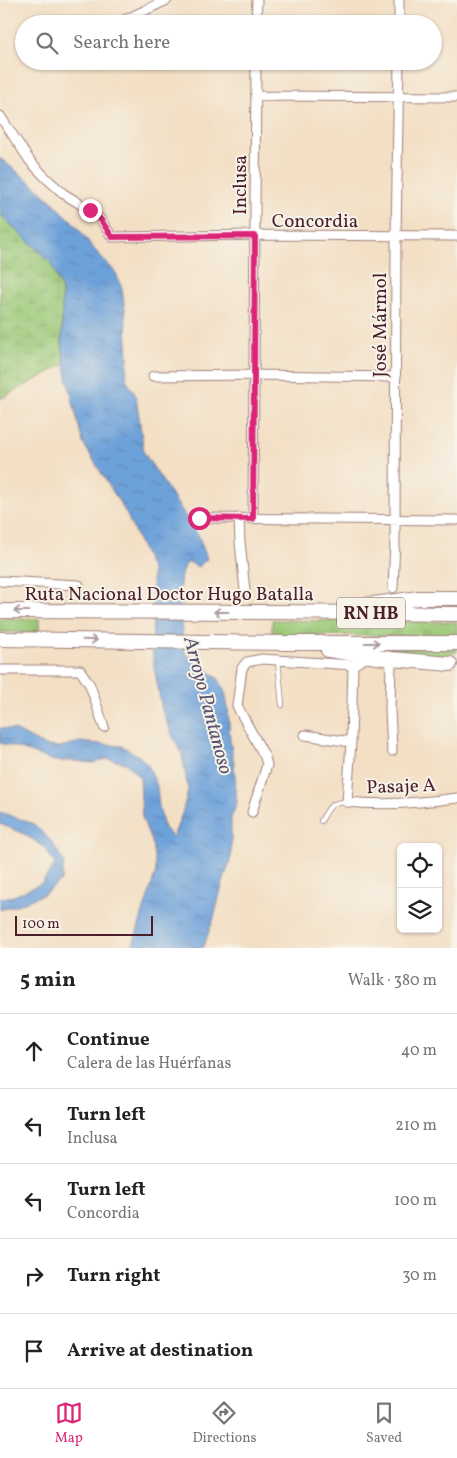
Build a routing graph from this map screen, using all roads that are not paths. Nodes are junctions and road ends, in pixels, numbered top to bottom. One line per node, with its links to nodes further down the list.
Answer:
1 (167, 0): 4 (street)
2 (257, 0): 5 (street)
3 (399, 0): 6 (street)
4 (135, 15)
5 (256, 15)
6 (399, 15)
7 (256, 70): 9 (street, Inclusa)
8 (399, 70): 10 (street, José Mármol)
9 (256, 96): 10 (street); 13 (street, Inclusa)
10 (399, 97): 11 (street); 14 (street, José Mármol)
11 (457, 97)
12 (0, 116): 13 (street, Concordia)
13 (255, 236): 14 (street, Concordia); 16 (street, Inclusa)
14 (396, 236): 15 (street, Concordia); 18 (street, José Mármol)
15 (457, 236)
16 (254, 375): 17 (street); 18 (street); 21 (street, Inclusa)
17 (154, 376)
18 (396, 377): 22 (street, José Mármol)
19 (199, 518): 20 (street)
20 (239, 518): 21 (street); 27 (street)
21 (253, 519): 22 (street)
22 (395, 520): 23 (street); 26 (street, José Mármol)
23 (457, 520)
24 (0, 582): 25 (street, Ruta Nacional Doctor Hugo Batalla)
25 (79, 585)
26 (393, 588)
27 (245, 591)
28 (457, 598): 30 (highway)
29 (0, 611): 30 (highway, Ruta Nacional Doctor Hugo Batalla / RN HB, one-way to 29)
30 (285, 612): 31 (highway, Ruta Nacional Doctor Hugo Batalla / RN HB)
31 (457, 614)
32 (0, 638): 33 (highway, RN HB, one-way to 33)
33 (288, 643): 34 (highway, RN HB, one-way to 34); 35 (highway)
34 (457, 643)
35 (369, 656): 36 (highway); 39 (street)
36 (391, 659): 38 (highway); 45 (street)
37 (278, 660): 39 (street); 41 (lane); 48 (street)
38 (450, 664)
39 (353, 665): 44 (street)
40 (0, 670): 42 (street)
41 (282, 706)
42 (104, 728)
43 (305, 735): 44 (street)
44 (351, 742): 47 (street)
45 (392, 751)
46 (457, 798): 47 (street, Pasaje A)
47 (347, 802): 49 (lane)
48 (252, 812)
49 (321, 821)

